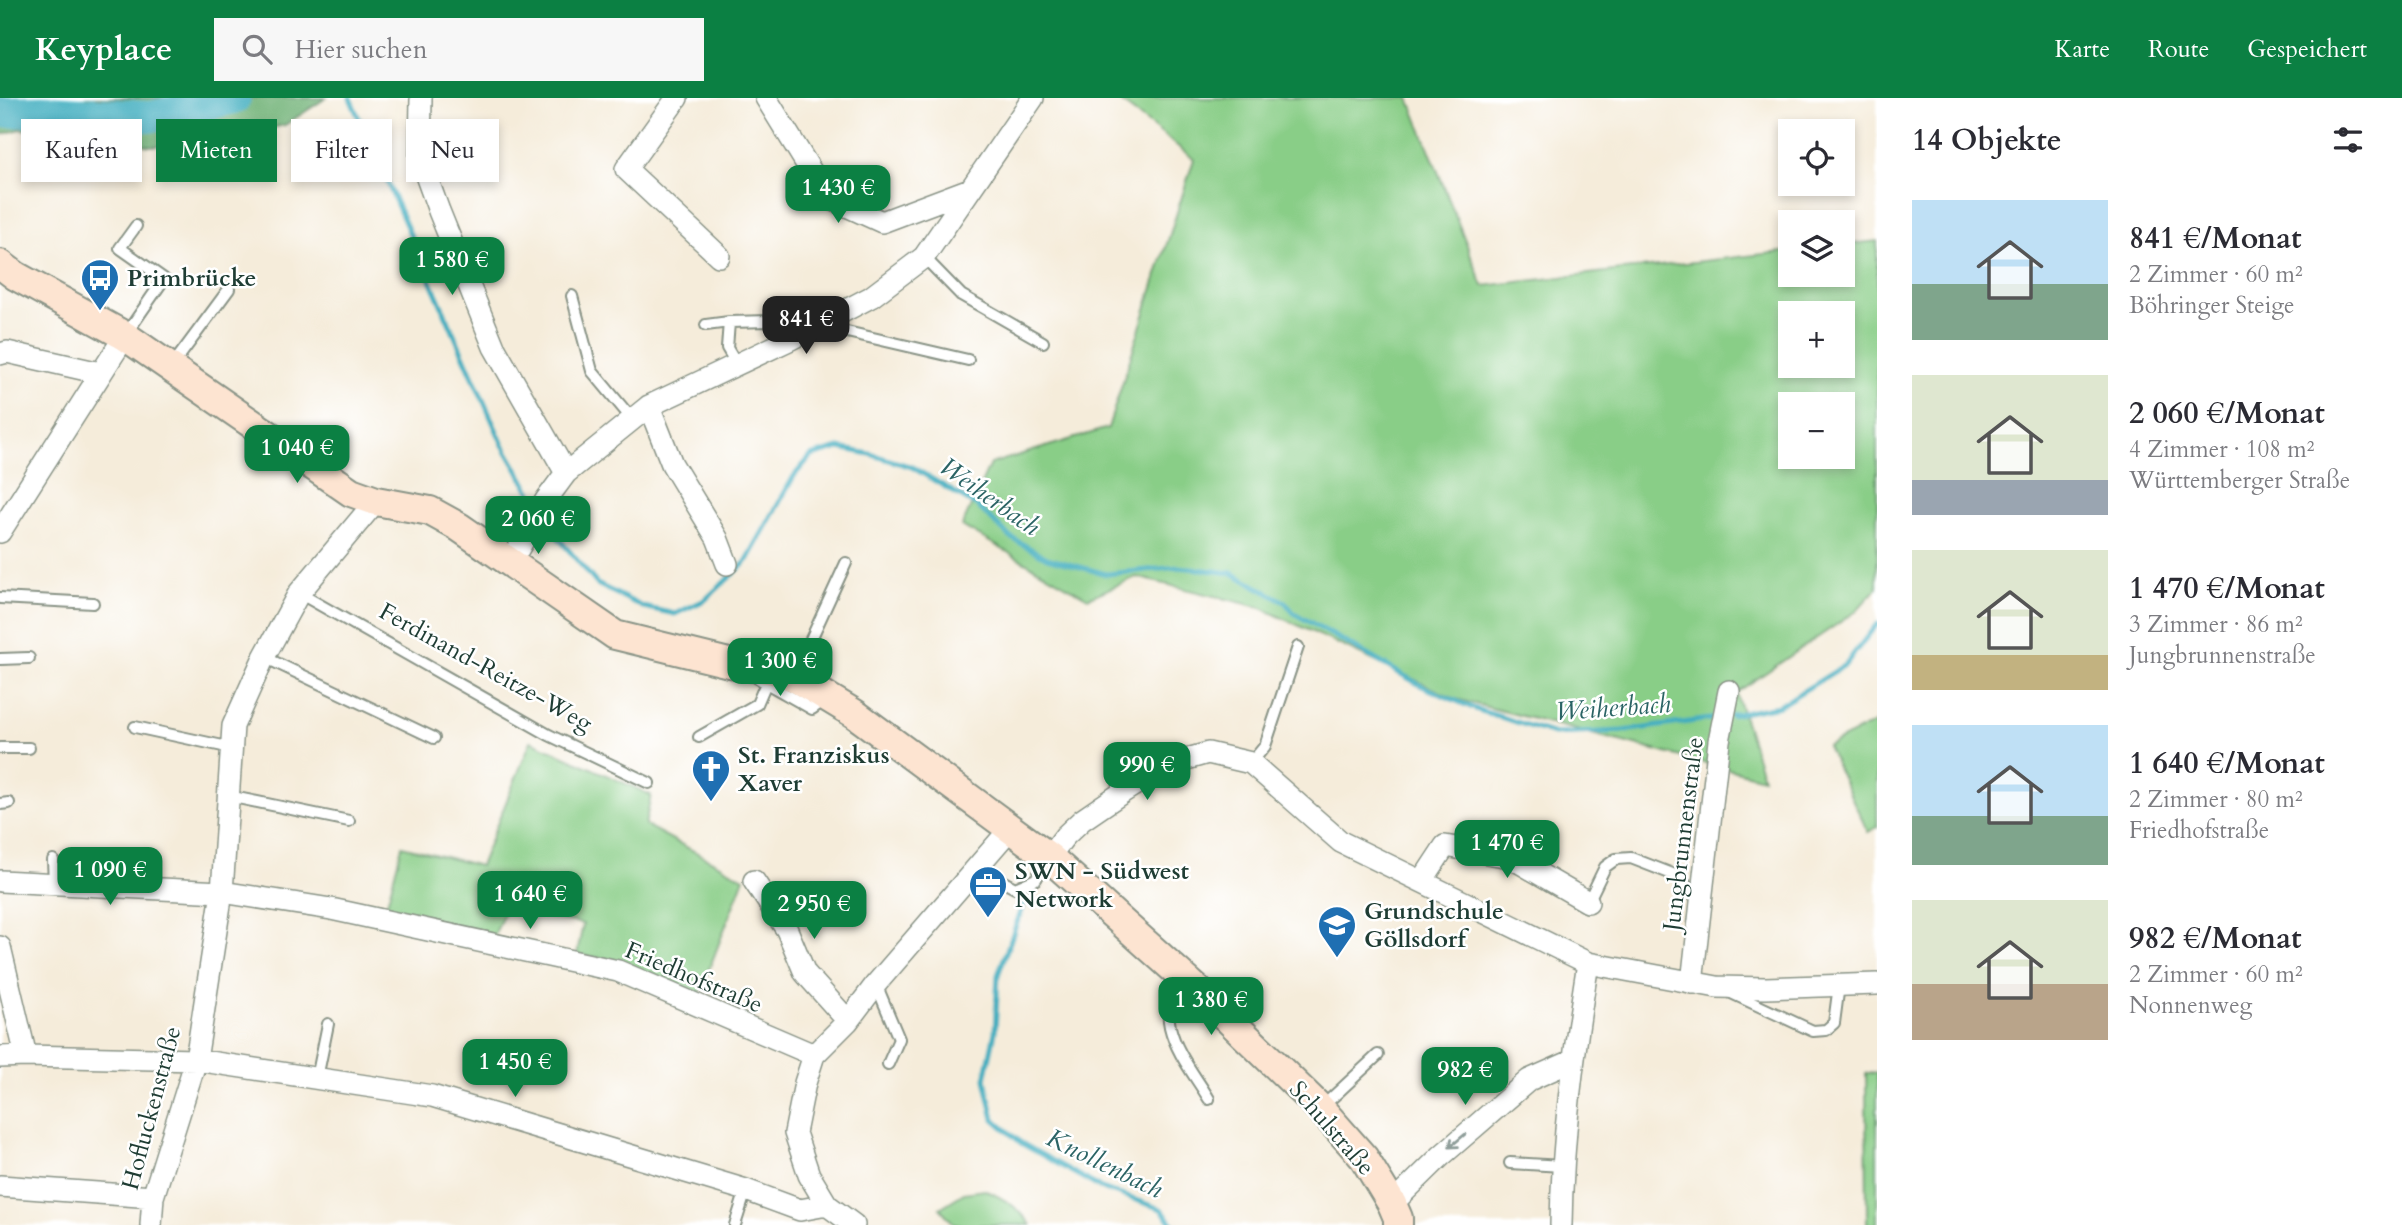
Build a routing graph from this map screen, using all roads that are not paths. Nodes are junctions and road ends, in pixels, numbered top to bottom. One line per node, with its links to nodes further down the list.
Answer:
1 (421, 98): 26 (street)
2 (677, 98): 7 (street)
3 (766, 98): 5 (street)
4 (1033, 98): 5 (street)
5 (970, 189): 8 (street)
6 (136, 226): 11 (lane)
7 (719, 256)
8 (924, 257): 16 (street); 19 (lane)
9 (0, 264): 17 (street, Schulstraße)
10 (173, 269): 11 (lane)
11 (164, 279): 17 (lane)
12 (229, 289): 23 (lane)
13 (572, 296): 25 (lane)
14 (729, 323): 15 (lane); 18 (lane); 22 (lane)
15 (706, 325)
16 (818, 326): 18 (street); 21 (lane)
17 (125, 337): 23 (street, Schulstraße); 24 (street)
18 (791, 339): 22 (street)
19 (1044, 342)
20 (0, 354): 24 (street)
21 (968, 360)
22 (737, 365): 25 (street)
23 (171, 368): 27 (street, Schulstraße)
24 (100, 373): 28 (street)
25 (640, 413): 26 (street); 31 (street)
26 (566, 473): 29 (street)
27 (376, 501): 29 (street, Schulstraße); 32 (street, Hofluckenstraße)
28 (0, 532)
29 (510, 562): 39 (street, Schulstraße)
30 (846, 563): 40 (lane)
31 (727, 564)
32 (299, 593): 36 (street, Hofluckenstraße); 51 (lane, Ferdinand-Reitze-Weg)
33 (0, 598): 34 (lane)
34 (93, 603)
35 (1298, 648): 50 (lane)
36 (264, 657): 46 (lane); 49 (street, Hofluckenstraße)
37 (29, 658): 38 (lane)
38 (0, 659)
39 (729, 663): 40 (street, Schulstraße); 41 (lane)
40 (794, 677): 43 (street, Schulstraße)
41 (766, 683): 43 (lane); 45 (lane)
42 (1729, 691): 64 (street, Jungbrunnenstraße)
43 (830, 697): 54 (street, Schulstraße)
44 (135, 727): 49 (lane)
45 (699, 737)
46 (434, 738)
47 (0, 748): 48 (lane)
48 (29, 748)
49 (232, 748): 52 (street, Hofluckenstraße)
50 (1251, 763): 55 (street); 60 (street)
51 (649, 783)
52 (228, 796): 53 (lane); 62 (street, Hofluckenstraße)
53 (349, 821)
54 (1010, 829): 55 (street, Schulstraße); 57 (street)
55 (1049, 857): 57 (lane); 67 (street, Schulstraße)
56 (53, 860): 61 (lane)
57 (981, 863): 68 (street)
58 (0, 881): 61 (street, Friedhofstraße)
59 (754, 881): 73 (street)
60 (1422, 881): 63 (street); 66 (street)
61 (54, 883): 62 (street, Friedhofstraße)
62 (222, 892): 75 (street, Friedhofstraße); 79 (street, Hofluckenstraße)
63 (1588, 902): 64 (lane)
64 (1701, 905): 69 (street, Jungbrunnenstraße)
65 (0, 947): 77 (street)
66 (1588, 963): 69 (street); 80 (street)
67 (1174, 970): 83 (lane); 84 (street, Schulstraße)
68 (876, 984): 73 (street); 81 (lane)
69 (1692, 984): 72 (street)
70 (1877, 984): 71 (street)
71 (1839, 985): 72 (street); 72 (lane)
72 (1717, 987)
73 (848, 1020): 75 (street)
74 (328, 1024): 82 (lane)
75 (814, 1055): 90 (street)
76 (1378, 1055): 84 (lane)
77 (26, 1056): 78 (street); 79 (street)
78 (0, 1057)
79 (196, 1059): 82 (street); 89 (street, Hofluckenstraße)
80 (1572, 1060): 86 (street); 91 (street, one-way to 91)
81 (888, 1064)
82 (317, 1078): 88 (street)
83 (1209, 1099)
84 (1320, 1108): 91 (street, Schulstraße)
85 (1510, 1163): 86 (lane)
86 (1562, 1166): 95 (street)
87 (0, 1186): 89 (street)
88 (746, 1190): 90 (street); 93 (lane)
89 (153, 1197): 92 (street, Hofluckenstraße)
90 (827, 1205): 94 (street)
91 (1395, 1214)
92 (151, 1225)
93 (735, 1225)
94 (855, 1225)
95 (1561, 1225)

